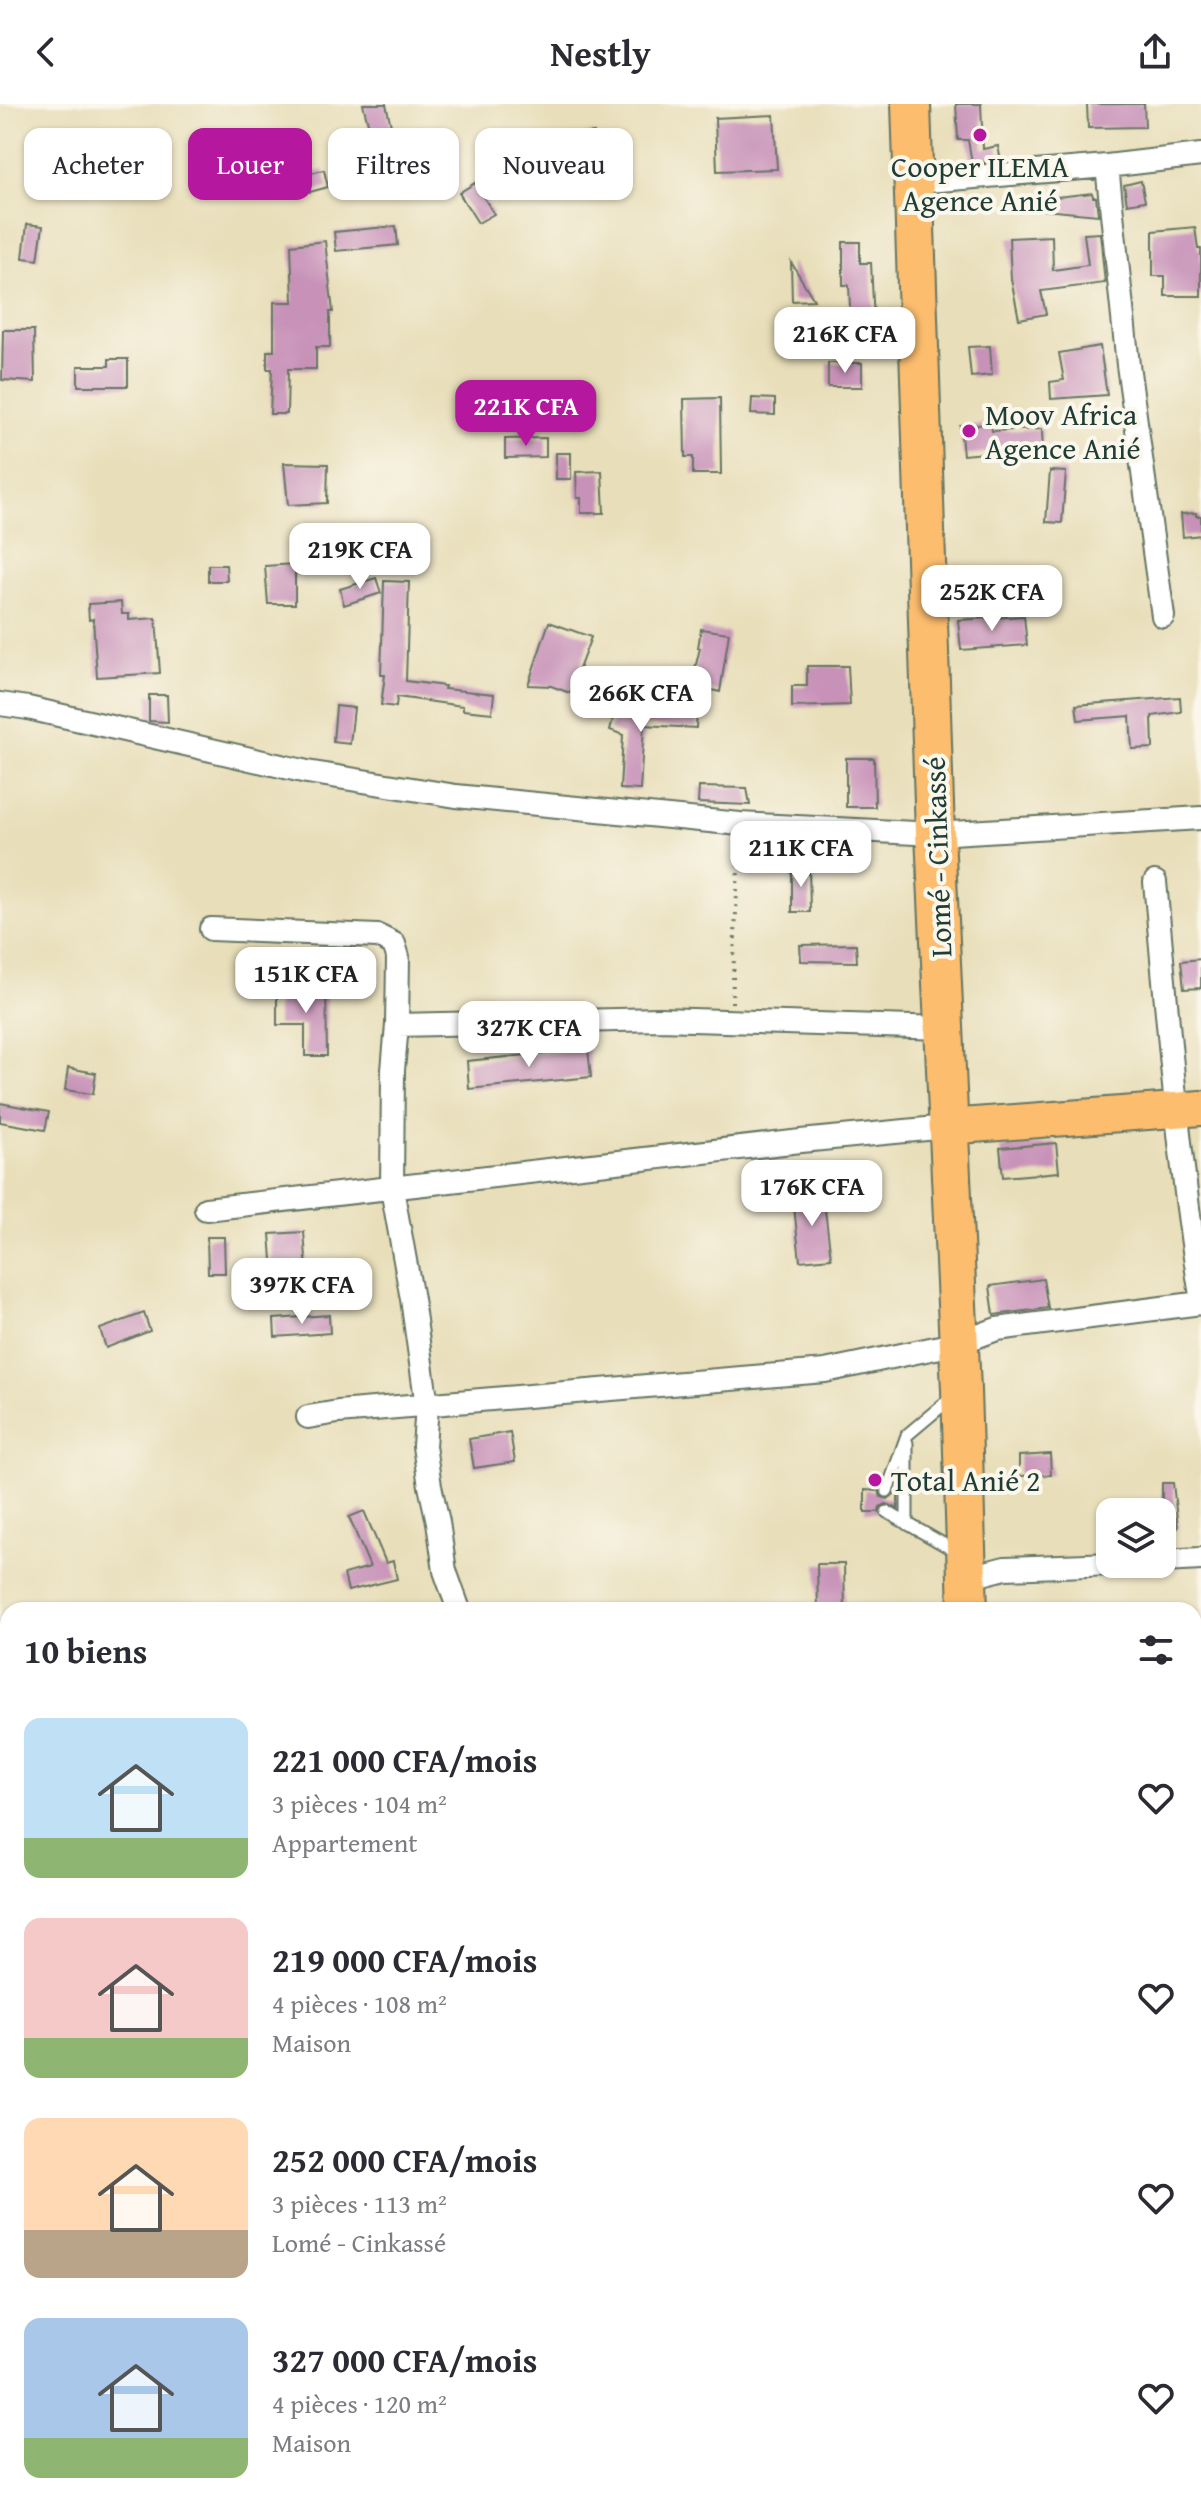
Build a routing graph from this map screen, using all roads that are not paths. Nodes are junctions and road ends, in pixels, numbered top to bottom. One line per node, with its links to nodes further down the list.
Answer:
1 (911, 104): 4 (highway, Lomé - Cinkassé)
2 (1201, 155): 3 (street)
3 (1107, 166): 4 (street); 5 (street)
4 (915, 182): 8 (highway, Lomé - Cinkassé)
5 (1163, 616)
6 (0, 704): 8 (street)
7 (1201, 818): 8 (street)
8 (935, 834): 12 (highway, Lomé - Cinkassé)
9 (1155, 882): 13 (street)
10 (211, 929): 11 (street)
11 (397, 1025): 12 (street); 15 (street)
12 (944, 1028): 14 (highway, Lomé - Cinkassé)
13 (1188, 1109): 14 (main road); 17 (street)
14 (947, 1127): 15 (street); 19 (highway, Lomé - Cinkassé)
15 (392, 1189): 16 (street); 21 (street)
16 (206, 1209)
17 (1201, 1295)
18 (1201, 1303): 19 (street)
19 (959, 1343): 20 (highway, Lomé - Cinkassé); 21 (street)
20 (961, 1390): 23 (lane); 30 (highway, Lomé - Cinkassé)
21 (427, 1406): 22 (street); 31 (street)
22 (308, 1417)
23 (907, 1435): 24 (lane); 26 (lane)
24 (887, 1491)
25 (887, 1512): 26 (lane)
26 (907, 1524): 30 (lane)
27 (1201, 1559): 28 (street)
28 (1176, 1560)
29 (1096, 1565): 30 (street)
30 (967, 1582)
31 (456, 1602)

